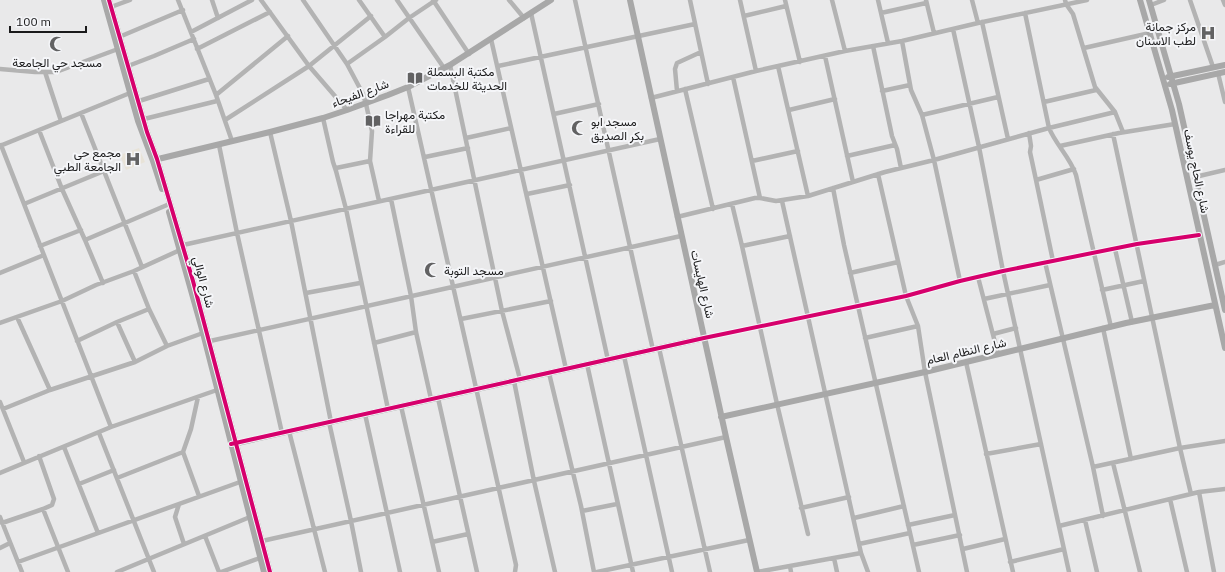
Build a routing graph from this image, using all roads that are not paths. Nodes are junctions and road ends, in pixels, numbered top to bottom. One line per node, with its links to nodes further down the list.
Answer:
1 (104, 0): 62 (street, شارع الوالي)
2 (108, 0): 33 (street, شارع الوالي)
3 (112, 0): 33 (street)
4 (130, 0): 33 (street)
5 (178, 0): 34 (street)
6 (212, 0): 41 (street)
7 (252, 0): 41 (street)
8 (261, 0): 35 (street)
9 (303, 0): 58 (street)
10 (359, 0): 39 (street)
11 (396, 0): 42 (street)
12 (509, 0): 43 (street)
13 (551, 0): 36 (street, شارع الفيحاء)
14 (575, 0): 60 (street)
15 (630, 0): 53 (street, شارع الهايسات)
16 (692, 0): 45 (street)
17 (740, 0): 40 (street)
18 (785, 0): 32 (street)
19 (832, 0): 65 (street)
20 (878, 0): 37 (street)
21 (972, 0): 44 (street)
22 (1087, 0): 29 (street)
23 (1140, 0): 49 (street, شارع الحاج يوسف)
24 (1164, 0): 30 (street)
25 (1190, 0): 77 (street)
26 (1223, 0): 31 (street)
27 (434, 1): 42 (street); 66 (street)
28 (926, 2): 37 (street); 48 (street)
29 (1066, 2): 38 (street); 61 (street)
30 (1150, 3): 83 (street, شارع الحاج يوسف)
31 (1225, 5)
32 (786, 6): 40 (street); 69 (street)
33 (111, 7): 51 (street, شارع الوالي)
34 (183, 10): 47 (street); 51 (street)
35 (270, 12): 50 (street); 63 (street)
36 (531, 13): 43 (street, شارع الفيحاء); 68 (street)
37 (881, 13): 57 (street)
38 (1025, 13): 44 (street); 102 (street)
39 (371, 16): 52 (street); 58 (street)
40 (744, 16): 80 (street)
41 (218, 18): 47 (street)
42 (409, 18): 52 (street); 78 (street)
43 (524, 18): 55 (street, شارع الفيحاء)
44 (980, 23): 46 (street); 97 (street)
45 (695, 24): 53 (street); 64 (street)
46 (954, 29): 48 (street); 106 (street)
47 (191, 32): 54 (street)
48 (934, 33): 56 (street)
49 (1150, 33): 61 (street); 86 (street, شارع الحاج يوسف)
50 (288, 36): 74 (street); 96 (street)
51 (120, 37): 73 (street, شارع الوالي)
52 (385, 37): 70 (street)
53 (637, 37): 60 (street); 98 (street, شارع الهايسات)
54 (194, 39): 63 (street); 73 (street)
55 (491, 39): 66 (street, شارع الفيحاء); 75 (street)
56 (902, 41): 57 (street); 89 (street)
57 (888, 43): 59 (street)
58 (334, 46): 70 (street); 74 (street)
59 (873, 46): 65 (street); 94 (street)
60 (586, 48): 68 (street); 105 (street)
61 (1084, 48): 92 (street)
62 (118, 49): 81 (street); 95 (street, شارع الوالي)
63 (197, 49): 85 (street)
64 (701, 52): 87 (street); 93 (street)
65 (845, 52): 67 (street)
66 (468, 54): 71 (street, شارع الفيحاء)
67 (825, 56): 69 (street); 99 (street)
68 (542, 57): 75 (street); 111 (street)
69 (800, 62): 76 (street)
70 (347, 64): 104 (street)
71 (450, 65): 78 (street, شارع الفيحاء); 125 (street)
72 (1225, 65): 77 (street)
73 (128, 66): 100 (street, شارع الوالي)
74 (309, 66): 107 (street); 115 (street)
75 (498, 66): 118 (street)
76 (778, 66): 80 (street); 108 (street)
77 (1213, 67): 83 (street)
78 (444, 68): 90 (street, شارع الفيحاء)
79 (0, 69): 81 (street)
80 (756, 71): 84 (street)
81 (45, 72): 116 (street)
82 (1222, 73): 88 (street); 103 (street)
83 (1171, 76): 86 (street); 88 (street, شارع الحاج يوسف)
84 (733, 77): 87 (street); 143 (street)
85 (209, 79): 96 (street); 100 (street)
86 (1164, 81): 88 (street); 117 (street, شارع الحاج يوسف)
87 (708, 84): 91 (street)
88 (1173, 84): 151 (street, شارع الحاج يوسف)
89 (910, 85): 94 (street); 112 (street)
90 (408, 86): 104 (street, شارع الفيحاء); 138 (street)
91 (685, 89): 93 (street); 169 (street)
92 (1096, 90): 102 (street); 109 (street)
93 (677, 91): 98 (street)
94 (882, 91): 131 (street)
95 (130, 93): 110 (street); 139 (street, شارع الوالي)
96 (216, 95): 101 (street)
97 (998, 97): 106 (street); 126 (street)
98 (651, 98): 127 (street, شارع الهايسات)
99 (835, 99): 108 (street); 137 (street)
100 (139, 101): 114 (street, شارع الوالي)
101 (217, 101): 114 (street); 115 (street)
102 (1044, 102): 119 (street)
103 (1225, 102)
104 (366, 104): 107 (street, شارع الفيحاء); 141 (street)
105 (599, 104): 111 (street); 135 (street)
106 (970, 104): 112 (street); 133 (street)
107 (348, 110): 113 (street, شارع الفيحاء)
108 (789, 110): 136 (street)
109 (1114, 112): 119 (street); 122 (street)
110 (81, 113): 116 (street); 149 (street)
111 (554, 114): 142 (street)
112 (922, 115): 140 (street)
113 (323, 118): 121 (street, شارع الفيحاء); 144 (street)
114 (144, 119): 139 (street, شارع الوالي)
115 (225, 120): 128 (street)
116 (61, 121): 120 (street)
117 (1175, 124): 122 (street); 175 (street, شارع الحاج يوسف)
118 (512, 128): 125 (street); 147 (street)
119 (1049, 128): 123 (street); 132 (street)
120 (39, 130): 130 (street); 157 (street)
121 (270, 132): 128 (street, شارع الفيحاء); 171 (street)
122 (1123, 132): 124 (street)
123 (1029, 133): 126 (street); 152 (street)
124 (1113, 134): 132 (street); 179 (street)
125 (466, 138): 134 (street)
126 (1008, 139): 133 (street)
127 (660, 140): 135 (street); 170 (street, شارع الهايسات)
128 (232, 141): 129 (street, شارع الفيحاء)
129 (218, 144): 139 (street, شارع الفيحاء); 174 (street)
130 (0, 145): 165 (street)
131 (895, 145): 137 (street); 145 (street)
132 (1060, 146): 146 (street)
133 (980, 147): 140 (street); 196 (street)
134 (468, 148): 138 (street); 153 (street)
135 (609, 151): 142 (street); 183 (street)
136 (798, 151): 143 (street); 160 (street)
137 (847, 156): 154 (street)
138 (425, 157): 158 (street)
139 (155, 160): 167 (street, شارع الوالي); 182 (street, شارع الوالي)
140 (934, 160): 145 (street); 201 (street)
141 (370, 161): 144 (street); 163 (street)
142 (565, 161): 147 (street); 155 (street)
143 (752, 162): 161 (street)
144 (336, 168): 168 (street)
145 (901, 168): 150 (street)
146 (1074, 169): 152 (street); 185 (street)
147 (521, 170): 153 (street); 159 (street)
148 (1225, 170): 151 (street)
149 (104, 171): 157 (street); 172 (street)
150 (878, 174): 154 (street); 189 (street)
151 (1195, 177): 192 (street, شارع الحاج يوسف)
152 (1036, 180): 188 (street)
153 (475, 181): 158 (street); 200 (street)
154 (853, 182): 156 (street)
155 (570, 185): 159 (street); 187 (street)
156 (833, 188): 160 (street); 197 (street)
157 (62, 189): 165 (street); 173 (street)
158 (432, 190): 162 (street); 207 (street)
159 (527, 194): 194 (street)
160 (808, 196): 164 (street)
161 (760, 198): 164 (street); 166 (street)
162 (391, 200): 163 (street); 211 (street)
163 (379, 201): 168 (street)
164 (782, 201): 177 (street)
165 (24, 204): 180 (street)
166 (732, 204): 169 (street); 181 (street)
167 (167, 205): 172 (street); 182 (street, شارع الوالي)
168 (346, 209): 171 (street); 203 (street)
169 (713, 209): 170 (street)
170 (677, 218): 176 (street, شارع الهايسات)
171 (290, 221): 174 (street); 209 (street)
172 (125, 223): 178 (street); 193 (street)
173 (81, 230): 178 (street); 180 (street)
174 (237, 233): 182 (street); 235 (street)
175 (1199, 235): 179 (street); 216 (street, شارع الحاج يوسف)
176 (681, 236): 183 (street); 239 (street, شارع الهايسات)
177 (790, 236): 181 (street); 222 (street)
178 (85, 240): 204 (street)
179 (1137, 244): 184 (street); 202 (street)
180 (40, 246): 186 (street)
181 (742, 246): 230 (street)
182 (181, 248): 193 (street); 237 (street, شارع الوالي); 243 (street, شارع الوالي)
183 (630, 248): 187 (street); 247 (street)
184 (1115, 249): 185 (street); 206 (street)
185 (1093, 252): 188 (street); 208 (street)
186 (44, 255): 198 (street); 215 (street)
187 (585, 258): 194 (street); 251 (street)
188 (1053, 260): 190 (street)
189 (898, 262): 197 (street); 212 (street)
190 (1045, 262): 196 (street); 205 (street)
191 (1225, 262): 192 (street)
192 (1215, 265): 220 (street, شارع الحاج يوسف)
193 (142, 267): 195 (street)
194 (543, 267): 200 (street); 214 (street)
195 (134, 271): 204 (street); 219 (street)
196 (1003, 271): 199 (street); 210 (street)
197 (850, 272): 218 (street)
198 (0, 273)
199 (978, 277): 201 (street); 213 (street)
200 (494, 278): 207 (street); 221 (street)
201 (960, 281): 212 (street)
202 (1144, 281): 206 (street); 224 (street)
203 (360, 282): 209 (street); 217 (street)
204 (103, 283): 215 (street)
205 (1050, 285): 210 (street); 241 (street)
206 (1123, 285): 208 (street); 228 (street)
207 (454, 287): 211 (street); 226 (street)
208 (1102, 290): 232 (street)
209 (306, 293): 225 (street)
210 (1008, 294): 213 (street); 233 (street)
211 (411, 296): 217 (street); 236 (street)
212 (906, 296): 218 (street); 231 (street)
213 (984, 299): 238 (street)
214 (551, 301): 221 (street); 255 (street)
215 (62, 302): 223 (street); 242 (street)
216 (1215, 305): 224 (street, شارع النظام العام); 246 (street, شارع الحاج يوسف)
217 (366, 306): 225 (street); 244 (street)
218 (858, 307): 222 (street); 240 (street)
219 (149, 309): 227 (street); 245 (street)
220 (1225, 310)
221 (502, 312): 226 (street); 259 (street)
222 (808, 316): 230 (street); 264 (street)
223 (17, 317): 229 (street); 262 (street)
224 (1152, 318): 228 (street, شارع النظام العام); 286 (street)
225 (310, 319): 235 (street); 275 (street)
226 (461, 319): 261 (street)
227 (117, 322): 242 (street); 252 (street)
228 (1132, 322): 232 (street, شارع النظام العام)
229 (0, 323)
230 (760, 326): 239 (street); 269 (street)
231 (918, 326): 240 (street); 256 (street)
232 (1111, 327): 234 (street, شارع النظام العام)
233 (1016, 328): 238 (street); 248 (street)
234 (1103, 328): 241 (street, شارع النظام العام); 291 (street)
235 (259, 330): 243 (street); 279 (street)
236 (416, 332): 244 (street); 267 (street)
237 (203, 333): 245 (street); 263 (street, شارع الوالي)
238 (993, 334): 249 (street)
239 (704, 338): 247 (street); 274 (street, شارع الهايسات)
240 (865, 338): 260 (street)
241 (1062, 338): 248 (street, شارع النظام العام); 295 (street)
242 (77, 341): 258 (street)
243 (210, 341): 282 (street, شارع الوالي)
244 (374, 343): 271 (street)
245 (167, 346): 252 (street)
246 (1225, 348)
247 (656, 349): 250 (street); 285 (street)
248 (1020, 349): 249 (street, شارع النظام العام); 283 (street)
249 (998, 354): 253 (street, شارع النظام العام)
250 (624, 356): 251 (street); 288 (street)
251 (608, 360): 254 (street)
252 (135, 362): 258 (street)
253 (966, 362): 256 (street, شارع النظام العام); 289 (street)
254 (587, 364): 255 (street); 294 (street)
255 (566, 369): 257 (street)
256 (925, 372): 260 (street, شارع النظام العام); 320 (street)
257 (549, 373): 259 (street); 297 (street)
258 (91, 377): 262 (street); 276 (street)
259 (517, 380): 261 (street); 300 (street)
260 (875, 382): 264 (street, شارع النظام العام); 314 (street)
261 (476, 389): 266 (street); 303 (street)
262 (50, 390): 272 (street)
263 (217, 390): 265 (street); 282 (street, شارع الوالي)
264 (825, 393): 269 (street, شارع النظام العام); 309 (street)
265 (198, 396): 276 (street); 287 (street)
266 (438, 398): 267 (street); 308 (street)
267 (431, 399): 270 (street)
268 (0, 402): 272 (street)
269 (777, 404): 274 (street, شارع النظام العام); 315 (street)
270 (401, 406): 271 (street); 313 (street)
271 (388, 409): 273 (street)
272 (3, 410): 292 (street)
273 (365, 414): 275 (street); 319 (street)
274 (721, 417): 280 (street, شارع الهايسات)
275 (330, 422): 277 (street); 327 (street)
276 (111, 427): 278 (street)
277 (289, 431): 279 (street); 331 (street)
278 (99, 433): 284 (street); 296 (street)
279 (282, 433): 282 (street)
280 (726, 437): 285 (street); 339 (street, شارع الهايسات)
281 (1225, 441): 286 (street)
282 (233, 444): 301 (street, شارع الوالي); 340 (street, شارع الوالي)
283 (1041, 444): 289 (street); 330 (street)
284 (64, 447): 290 (street); 302 (street)
285 (682, 447): 288 (street); 350 (street)
286 (1180, 448): 291 (street); 306 (street)
287 (183, 452): 299 (street); 307 (street)
288 (646, 454): 294 (street); 353 (street)
289 (986, 454): 338 (street)
290 (39, 456): 292 (street); 316 (street)
291 (1131, 459): 293 (street)
292 (24, 462): 298 (street)
293 (1113, 462): 295 (street); 318 (street)
294 (608, 464): 297 (street); 312 (street)
295 (1093, 467): 321 (street)
296 (114, 470): 299 (street); 302 (street)
297 (573, 472): 300 (street); 317 (street)
298 (0, 473)
299 (117, 478): 325 (street)
300 (534, 481): 303 (street); 373 (street)
301 (240, 482): 307 (street); 322 (street, شارع الوالي)
302 (78, 484): 332 (street)
303 (499, 489): 308 (street); 372 (street)
304 (1225, 489): 305 (street)
305 (1199, 492): 306 (street); 389 (street)
306 (1191, 494): 310 (street)
307 (200, 496): 311 (street)
308 (460, 497): 313 (street); 334 (street)
309 (848, 497): 315 (street); 324 (street)
310 (1170, 499): 318 (street); 388 (street)
311 (179, 504): 325 (street); 343 (street)
312 (617, 504): 317 (street); 358 (street)
313 (423, 506): 319 (street); 341 (street)
314 (904, 506): 324 (street); 329 (street)
315 (801, 508): 335 (street)
316 (43, 509): 328 (street); 347 (street)
317 (582, 511): 374 (street)
318 (1124, 511): 321 (street); 387 (street)
319 (386, 514): 327 (street); 369 (street)
320 (955, 515): 329 (street); 336 (street)
321 (1103, 516): 326 (street)
322 (250, 517): 337 (street); 352 (street, شارع الوالي)
323 (0, 518): 328 (street)
324 (854, 518): 344 (street)
325 (134, 520): 332 (street); 355 (street)
326 (1085, 520): 330 (street); 386 (street)
327 (351, 521): 331 (street); 368 (street)
328 (2, 523): 342 (street)
329 (908, 525): 333 (street)
330 (1059, 526): 349 (street)
331 (314, 529): 340 (street); 367 (street)
332 (98, 533): 347 (street)
333 (910, 533): 344 (street); 345 (street)
334 (468, 534): 341 (street); 371 (street)
335 (808, 534)
336 (960, 535): 345 (street); 348 (street)
337 (205, 536): 343 (street); 364 (street)
338 (1005, 539): 348 (street); 357 (street)
339 (750, 540): 350 (street); 378 (street, شارع الهايسات)
340 (262, 541): 366 (street, شارع الوالي)
341 (432, 542): 370 (street)
342 (10, 543): 346 (street); 356 (street)
343 (184, 544): 355 (street)
344 (859, 544): 351 (street)
345 (913, 545): 382 (street)
346 (0, 548)
347 (58, 548): 356 (street); 361 (street)
348 (963, 549): 383 (street)
349 (1064, 549): 357 (street); 385 (street)
350 (705, 550): 353 (street); 377 (street)
351 (861, 553): 354 (street); 381 (street)
352 (260, 558): 364 (street); 365 (street, شارع الوالي)
353 (669, 558): 358 (street); 376 (street)
354 (834, 558): 359 (street); 380 (street)
355 (149, 559): 362 (street); 363 (street)
356 (18, 562): 360 (street)
357 (1010, 562): 384 (street)
358 (632, 565): 374 (street); 375 (street)
359 (790, 566): 378 (street); 379 (street)
360 (22, 572)
361 (68, 572)
362 (117, 572)
363 (154, 572)
364 (220, 572)
365 (264, 572)
366 (270, 572)
367 (325, 572)
368 (362, 572)
369 (400, 572)
370 (439, 572)
371 (477, 572)
372 (515, 572)
373 (555, 572)
374 (596, 572)
375 (633, 572)
376 (672, 572)
377 (710, 572)
378 (757, 572)
379 (791, 572)
380 (837, 572)
381 (868, 572)
382 (919, 572)
383 (967, 572)
384 (1013, 572)
385 (1069, 572)
386 (1097, 572)
387 (1140, 572)
388 (1187, 572)
389 (1214, 572)

